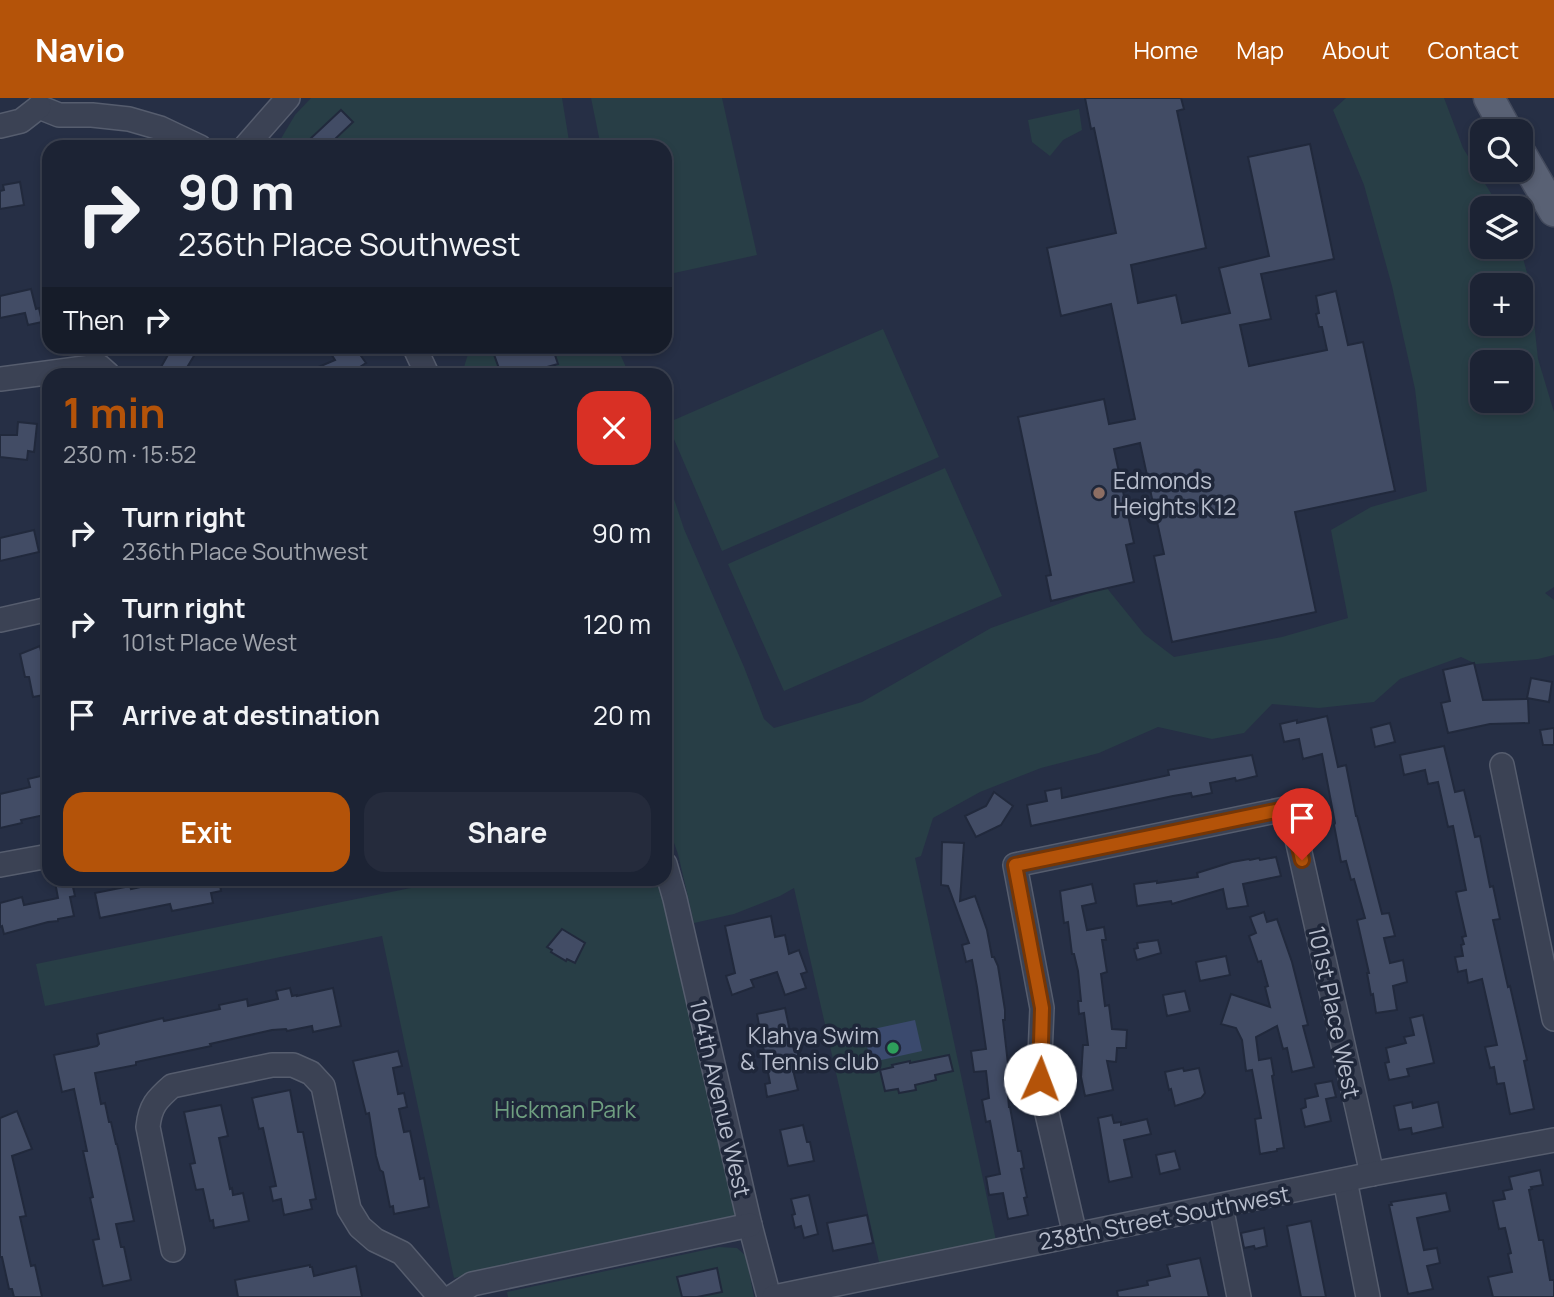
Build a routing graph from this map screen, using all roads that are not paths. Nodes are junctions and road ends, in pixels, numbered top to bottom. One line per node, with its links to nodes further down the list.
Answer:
1 (288, 98): 7 (street)
2 (1489, 98): 4 (main road)
3 (35, 103): 5 (street); 6 (street)
4 (1500, 119)
5 (0, 125)
6 (185, 140)
7 (251, 140)
8 (1536, 169): 9 (main road)
9 (1554, 212)
10 (106, 362): 11 (street)
11 (69, 368)
12 (42, 372): 13 (street)
13 (0, 379)
14 (42, 611): 15 (street)
15 (0, 620)
16 (1502, 765): 20 (street)
17 (42, 857): 18 (street)
18 (0, 865)
19 (671, 886): 25 (street, 104th Avenue West)
20 (1554, 1019)
21 (1554, 1140): 22 (street, 238th Street Southwest)
22 (1371, 1174): 23 (street, 238th Street Southwest); 26 (street, 101st Place West)
23 (1345, 1180): 24 (street, 238th Street Southwest); 33 (street)
24 (1221, 1206): 26 (street, 238th Street Southwest); 32 (street)
25 (750, 1225): 29 (street); 30 (street, 104th Avenue West)
26 (1075, 1235): 31 (street, 238th Street Southwest)
27 (173, 1250): 28 (street)
28 (440, 1297)
29 (452, 1297)
30 (769, 1297)
31 (774, 1297)
32 (1240, 1297)
33 (1368, 1297)

